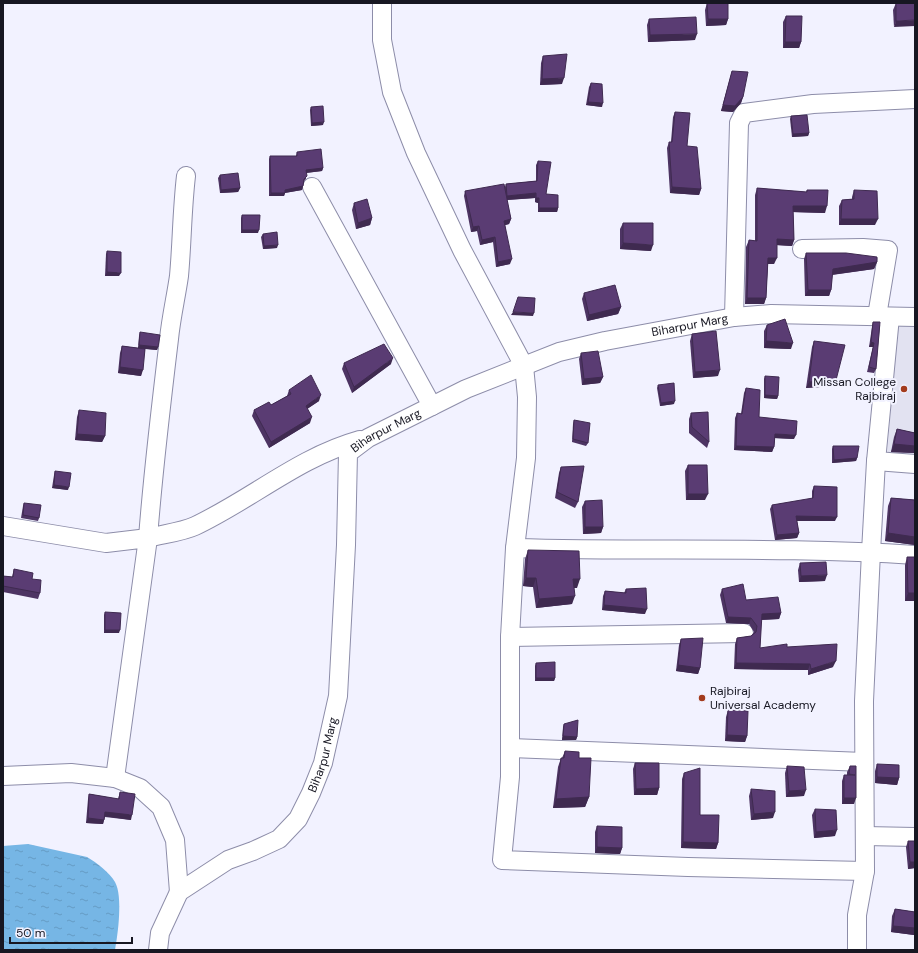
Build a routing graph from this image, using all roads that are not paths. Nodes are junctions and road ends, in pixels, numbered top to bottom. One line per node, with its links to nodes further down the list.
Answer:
1 (382, 3): 9 (street)
2 (915, 99): 7 (street)
3 (186, 176): 15 (street)
4 (312, 187): 10 (street)
5 (802, 249): 6 (street)
6 (883, 316): 7 (street, Biharpur Marg); 8 (street, Biharpur Marg); 12 (street)
7 (734, 317): 9 (street, Biharpur Marg)
8 (915, 317)
9 (524, 366): 10 (street, Biharpur Marg); 16 (street)
10 (432, 406): 11 (street, Biharpur Marg)
11 (368, 438): 15 (street); 28 (street, Biharpur Marg)
12 (876, 461): 13 (street); 17 (street)
13 (915, 464)
14 (3, 526): 15 (street)
15 (148, 538): 24 (street)
16 (515, 548): 17 (street); 20 (street)
17 (871, 552): 18 (street); 22 (street)
18 (915, 555)
19 (744, 633): 20 (street)
20 (510, 637): 21 (street)
21 (511, 748): 22 (street); 27 (street)
22 (864, 762): 25 (street)
23 (3, 776): 24 (street)
24 (115, 778): 28 (street)
25 (864, 836): 26 (street); 27 (street)
26 (915, 837)
27 (865, 871): 30 (street)
28 (179, 892): 29 (street)
29 (158, 950)
30 (857, 950)

